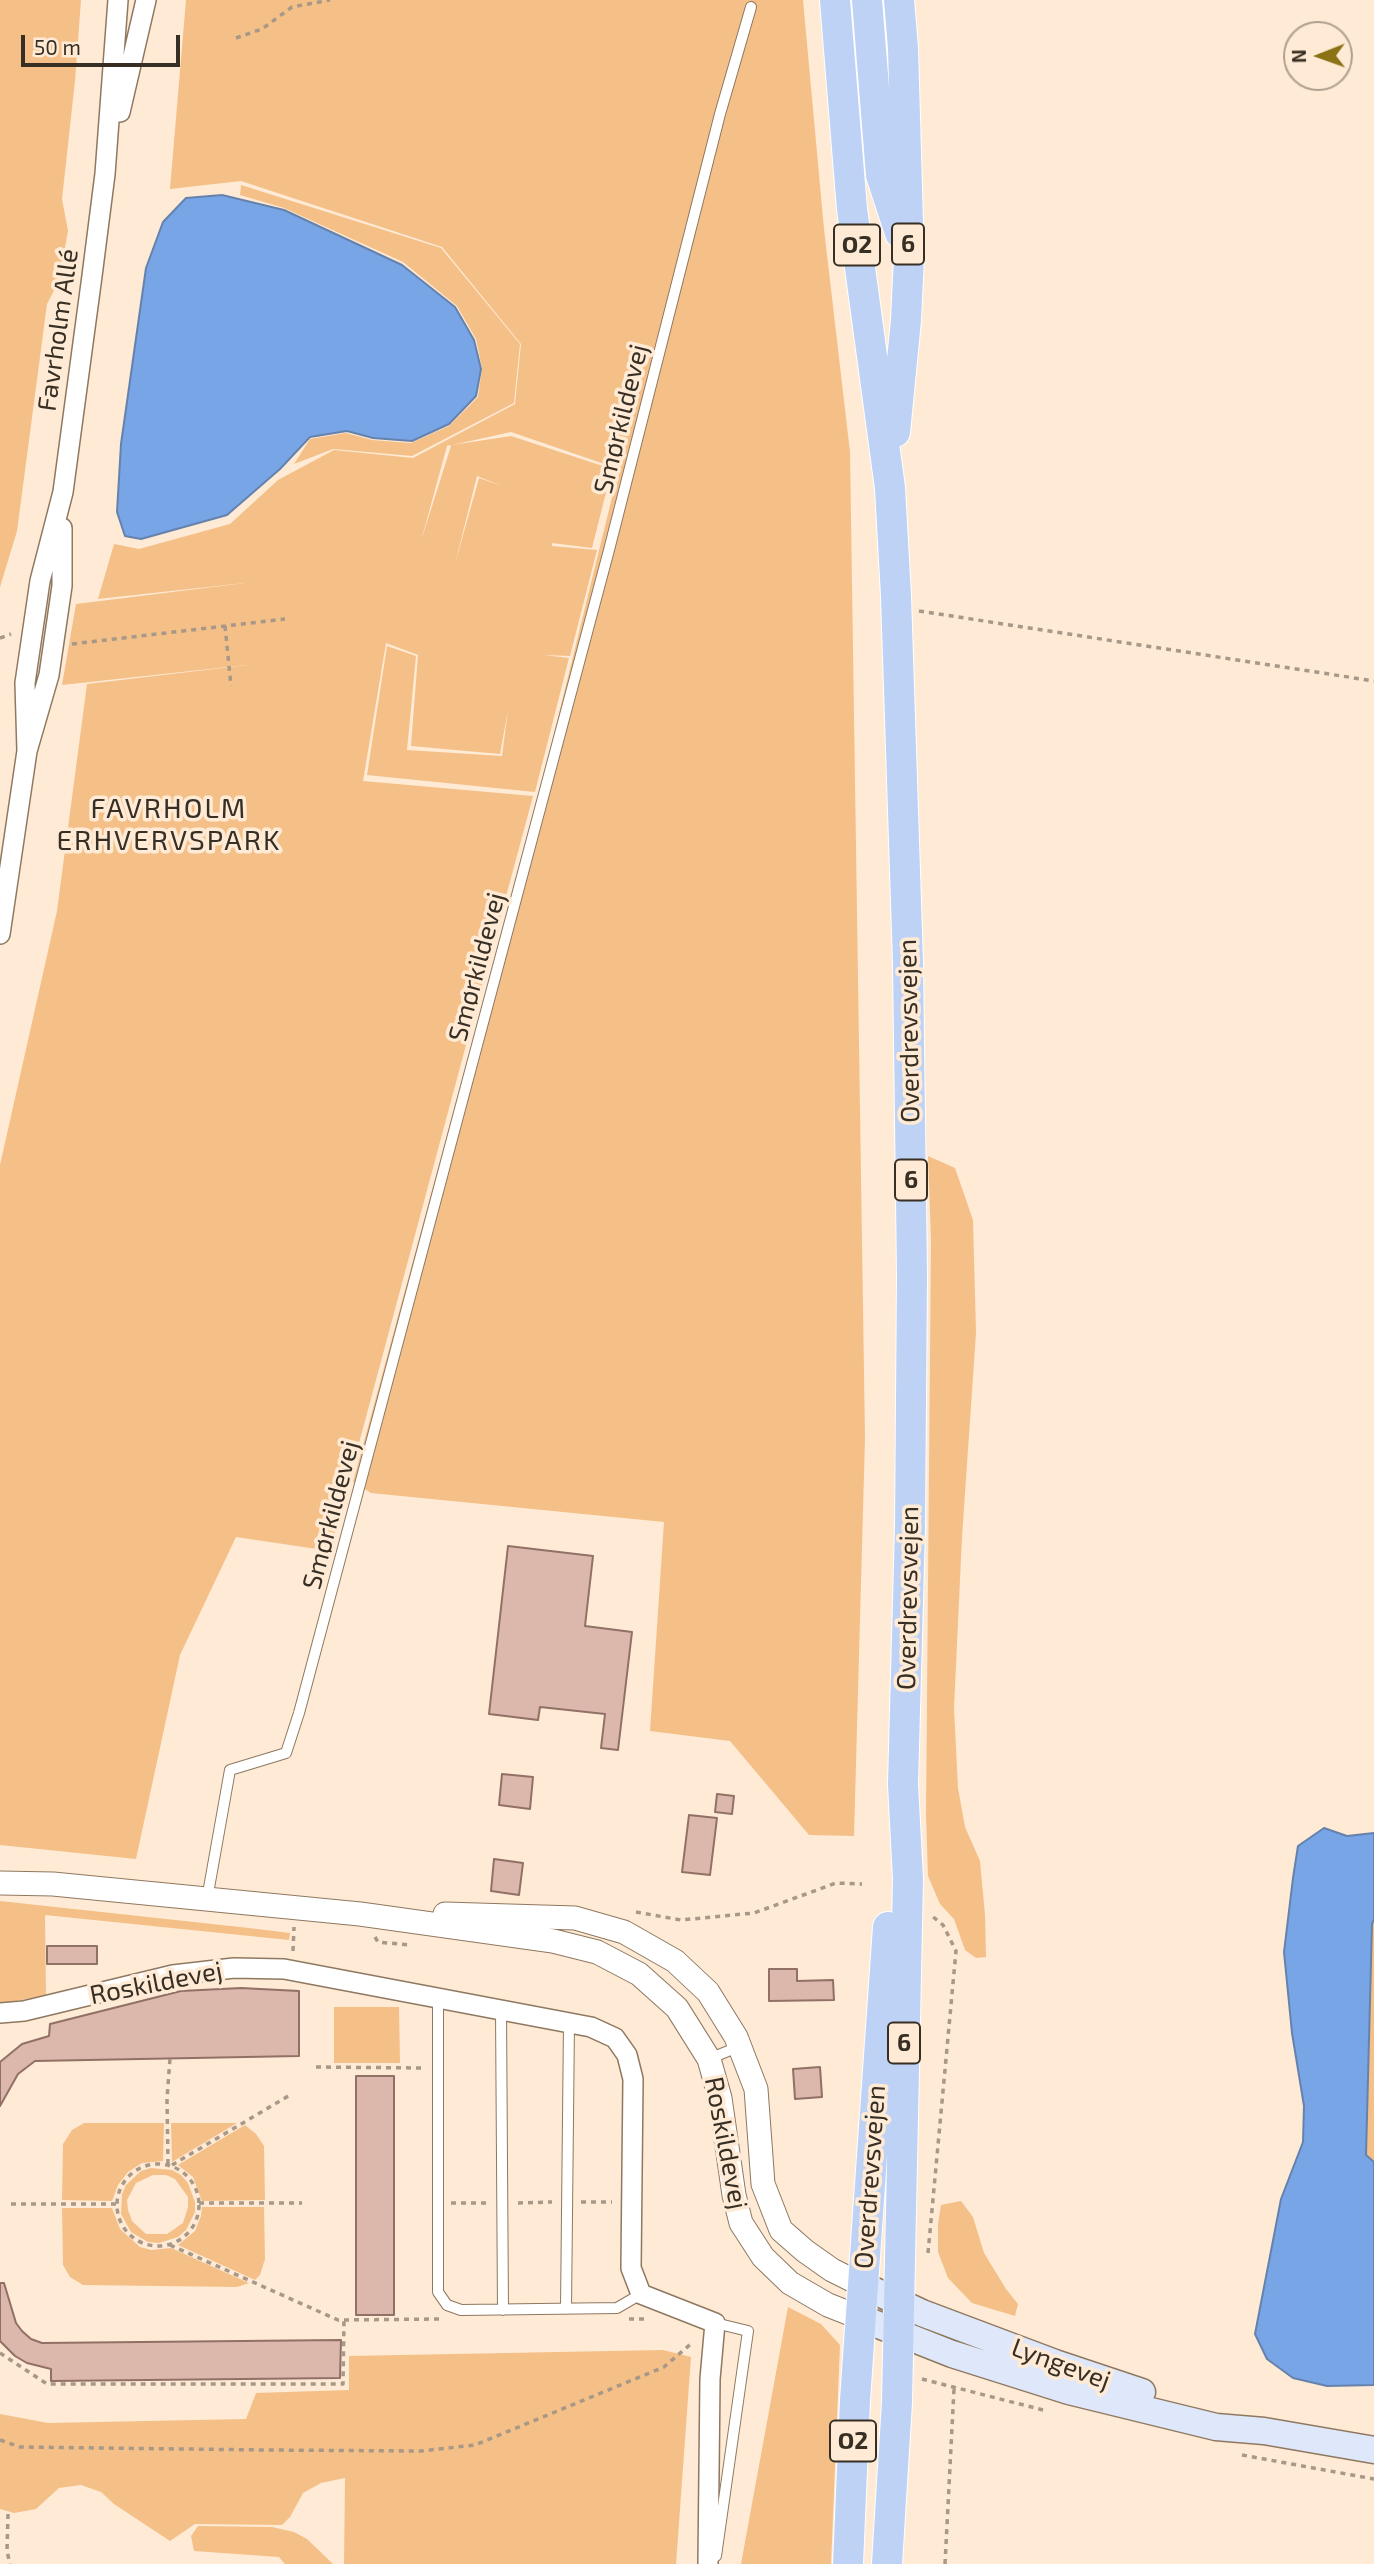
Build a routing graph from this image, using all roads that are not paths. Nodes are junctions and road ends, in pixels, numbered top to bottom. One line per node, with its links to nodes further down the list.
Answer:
1 (118, 0): 7 (street, Favrholm Allé)
2 (146, 0): 7 (street, Favrholm Allé)
3 (835, 0): 9 (main road, Overdrevsvejen / O2)
4 (867, 0): 8 (main road)
5 (899, 0): 8 (main road, Overdrevsvejen / 6)
6 (751, 7): 17 (lane, Smørkildevej)
7 (105, 174): 10 (street, Favrholm Allé)
8 (909, 257): 9 (main road, Overdrevsvejen / 6)
9 (890, 488): 13 (main road, Overdrevsvejen / 6)
10 (63, 492): 11 (street, Favrholm Allé); 11 (street, Favrholm Allé)
11 (27, 751): 12 (street, Favrholm Allé)
12 (0, 934)
13 (903, 1784): 26 (main road, Overdrevsvejen / 6); 26 (main road, Overdrevsvejen)
14 (0, 1873): 16 (street, Roskildevej)
15 (0, 1883): 16 (street, Roskildevej)
16 (53, 1884): 17 (street, Roskildevej)
17 (207, 1899): 18 (street, Roskildevej)
18 (360, 1913): 23 (street, Roskildevej); 24 (street, Roskildevej)
19 (438, 1998): 20 (street, Roskildevej); 21 (street, Roskildevej); 28 (lane)
20 (501, 2010): 22 (street, Roskildevej); 28 (lane)
21 (0, 2013)
22 (569, 2023): 25 (street, Roskildevej); 27 (lane)
23 (740, 2046): 24 (lane); 26 (street, Roskildevej)
24 (709, 2059): 30 (street, Roskildevej)
25 (641, 2294): 27 (lane); 29 (street)
26 (882, 2294): 30 (main road); 30 (main road, Overdrevsvejen / O2); 31 (main road, Lyngevej)
27 (566, 2309): 28 (lane)
28 (503, 2310)
29 (715, 2323): 33 (street); 34 (lane)
30 (891, 2330): 31 (main road, Lyngevej); 35 (main road, O2); 36 (main road); 37 (main road)
31 (1264, 2431): 32 (main road, Lyngevej)
32 (1374, 2450)
33 (708, 2564)
34 (715, 2564)
35 (848, 2564)
36 (870, 2564)
37 (887, 2564)

